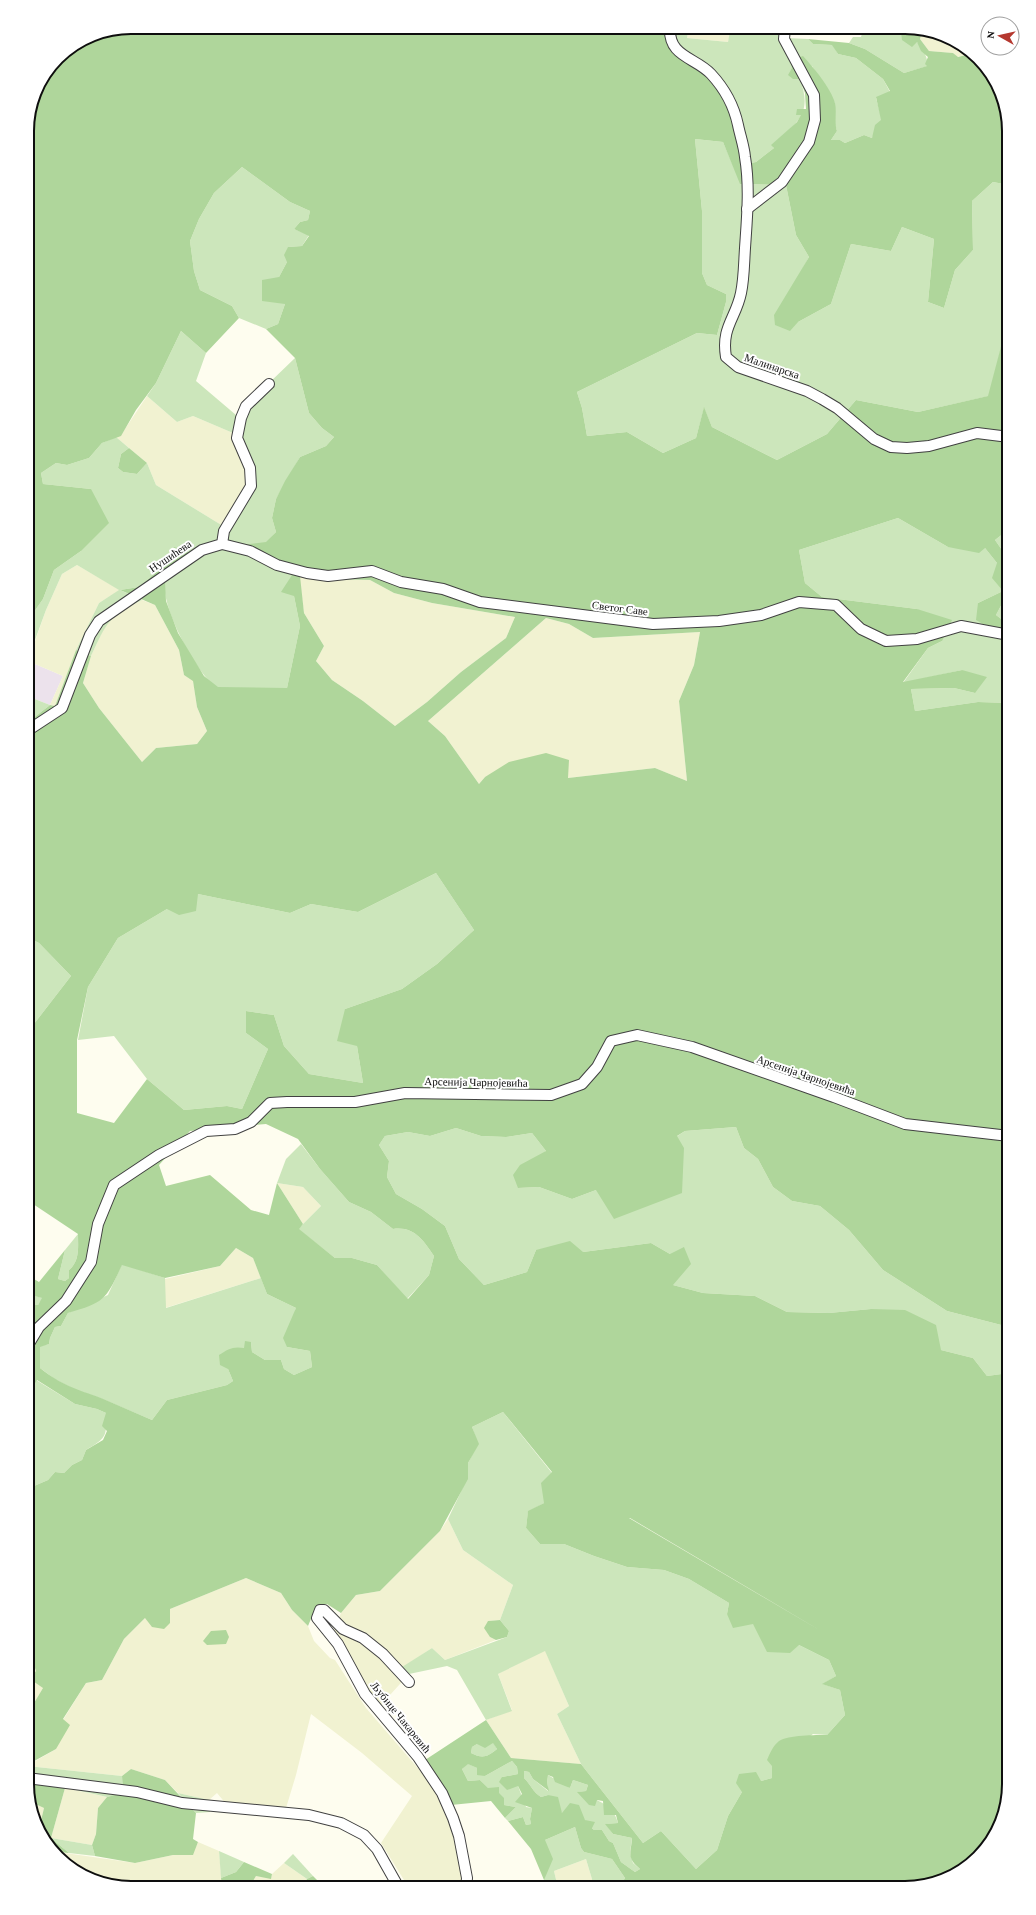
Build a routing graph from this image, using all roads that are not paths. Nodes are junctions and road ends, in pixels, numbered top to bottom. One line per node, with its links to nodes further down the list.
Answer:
1 (671, 34): 3 (street, Малинарска)
2 (784, 34): 3 (street)
3 (747, 209): 5 (street, Малинарска)
4 (269, 384): 6 (street)
5 (1002, 436)
6 (222, 544): 7 (street, Светог Саве); 8 (street, Нушићева)
7 (1002, 634)
8 (34, 726)
9 (1002, 1135): 10 (street, Арсенија Чарнојевића)
10 (34, 1335)
11 (409, 1682): 14 (street, Љубице Чакаревић)
12 (34, 1779): 13 (street)
13 (395, 1881)
14 (467, 1881)

